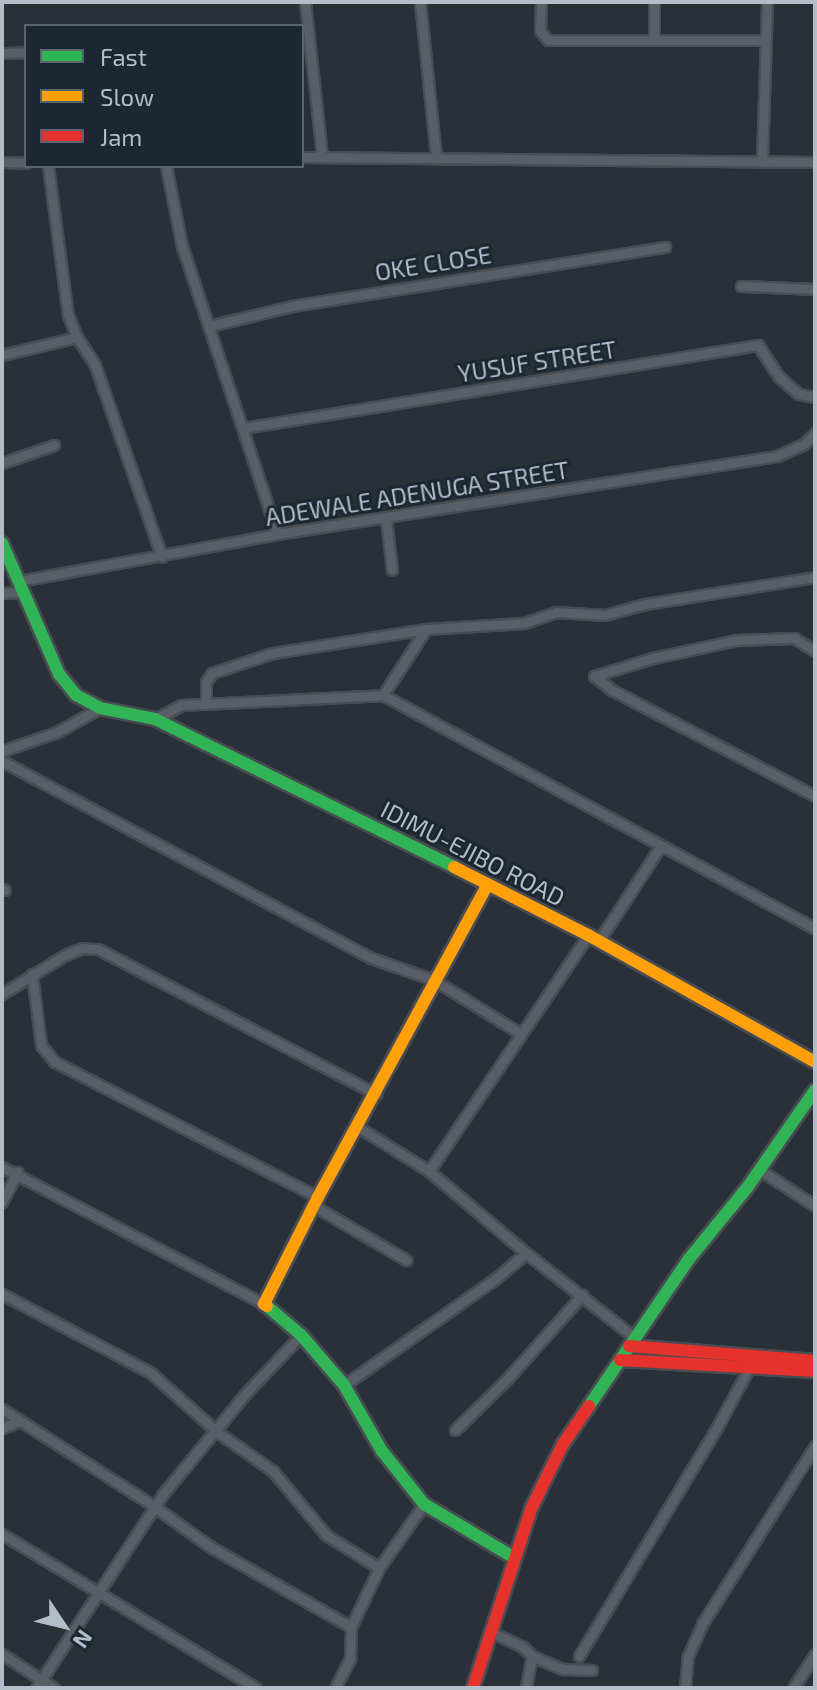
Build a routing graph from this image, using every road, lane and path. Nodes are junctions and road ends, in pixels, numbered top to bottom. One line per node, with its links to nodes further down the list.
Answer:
1 (305, 2): 6 (street)
2 (420, 2): 11 (street)
3 (541, 2): 7 (street)
4 (654, 2): 7 (street)
5 (767, 2): 8 (street)
6 (305, 35): 13 (street)
7 (654, 40): 8 (street)
8 (766, 40): 15 (street)
9 (24, 52): 10 (street)
10 (2, 53)
11 (436, 156): 13 (street); 15 (street)
12 (304, 157): 13 (street)
13 (322, 157)
14 (2, 162): 17 (street)
15 (762, 162): 16 (street)
16 (815, 162)
17 (24, 163)
18 (48, 168): 24 (street)
19 (166, 168): 23 (street)
20 (665, 247): 23 (street, OKE CLOSE)
21 (741, 286): 22 (street)
22 (815, 289)
23 (209, 326): 27 (street)
24 (77, 337): 25 (street); 34 (street)
25 (2, 355)
26 (815, 397): 27 (street, YUSUF STREET)
27 (243, 428): 32 (street)
28 (815, 433): 31 (street, ADEWALE ADENUGA STREET)
29 (54, 445): 30 (street)
30 (2, 463)
31 (386, 519): 32 (street, ADEWALE ADENUGA STREET); 35 (street)
32 (277, 534): 34 (street, ADEWALE ADENUGA STREET)
33 (2, 543): 37 (main road)
34 (162, 557): 37 (street, ADEWALE ADENUGA STREET)
35 (392, 570)
36 (815, 577): 39 (street)
37 (21, 586): 38 (street, ADEWALE ADENUGA STREET); 43 (main road)
38 (2, 593)
39 (426, 629): 41 (street); 42 (street)
40 (815, 651): 47 (street)
41 (383, 695): 42 (street); 48 (street)
42 (206, 704): 44 (street)
43 (100, 708): 44 (main road, IDIMU-EJIBO ROAD); 45 (street)
44 (155, 719): 49 (main road, IDIMU-EJIBO ROAD)
45 (2, 751)
46 (2, 761): 53 (street)
47 (815, 796)
48 (660, 847): 50 (street); 51 (street)
49 (488, 884): 51 (main road, IDIMU-EJIBO ROAD); 53 (main road)
50 (815, 929)
51 (593, 939): 55 (street); 56 (main road, IDIMU-EJIBO ROAD)
52 (32, 974): 54 (street); 58 (street); 65 (street)
53 (434, 980): 55 (street); 58 (main road)
54 (2, 994)
55 (521, 1034): 62 (street)
56 (815, 1062)
57 (815, 1090): 61 (main road)
58 (376, 1094): 59 (main road)
59 (358, 1127): 62 (street); 65 (main road)
60 (2, 1167): 63 (street)
61 (760, 1170): 66 (street); 73 (main road)
62 (429, 1171): 67 (street)
63 (17, 1172): 64 (street); 71 (street)
64 (2, 1202)
65 (316, 1202): 68 (street); 71 (main road)
66 (815, 1206)
67 (526, 1253): 70 (street); 78 (street)
68 (406, 1260)
69 (2, 1294): 83 (street)
70 (582, 1295): 73 (street); 82 (street)
71 (264, 1304): 72 (main road)
72 (301, 1335): 78 (main road); 83 (street)
73 (632, 1342): 74 (main road); 75 (main road)
74 (620, 1360): 76 (main road); 88 (main road)
75 (815, 1361)
76 (750, 1366): 77 (main road); 96 (street)
77 (815, 1371)
78 (344, 1385): 85 (main road)
79 (2, 1409): 80 (street)
80 (20, 1421): 81 (street); 86 (street)
81 (2, 1428)
82 (455, 1430)
83 (216, 1431): 86 (street); 89 (street)
84 (815, 1446): 104 (street)
85 (424, 1504): 88 (main road); 89 (street)
86 (155, 1507): 90 (street); 91 (street)
87 (2, 1534): 90 (street)
88 (513, 1557): 92 (main road)
89 (379, 1568): 91 (street)
90 (96, 1594): 98 (street); 100 (street)
91 (351, 1627): 101 (street)
92 (493, 1633): 95 (street); 102 (main road)
93 (2, 1654): 98 (street)
94 (815, 1654): 105 (street)
95 (532, 1656): 97 (street); 103 (street)
96 (579, 1656)
97 (592, 1670)
98 (38, 1684): 99 (street)
99 (54, 1688)
100 (256, 1688)
101 (335, 1688)
102 (473, 1688)
103 (526, 1688)
104 (685, 1688)
105 (793, 1688)

